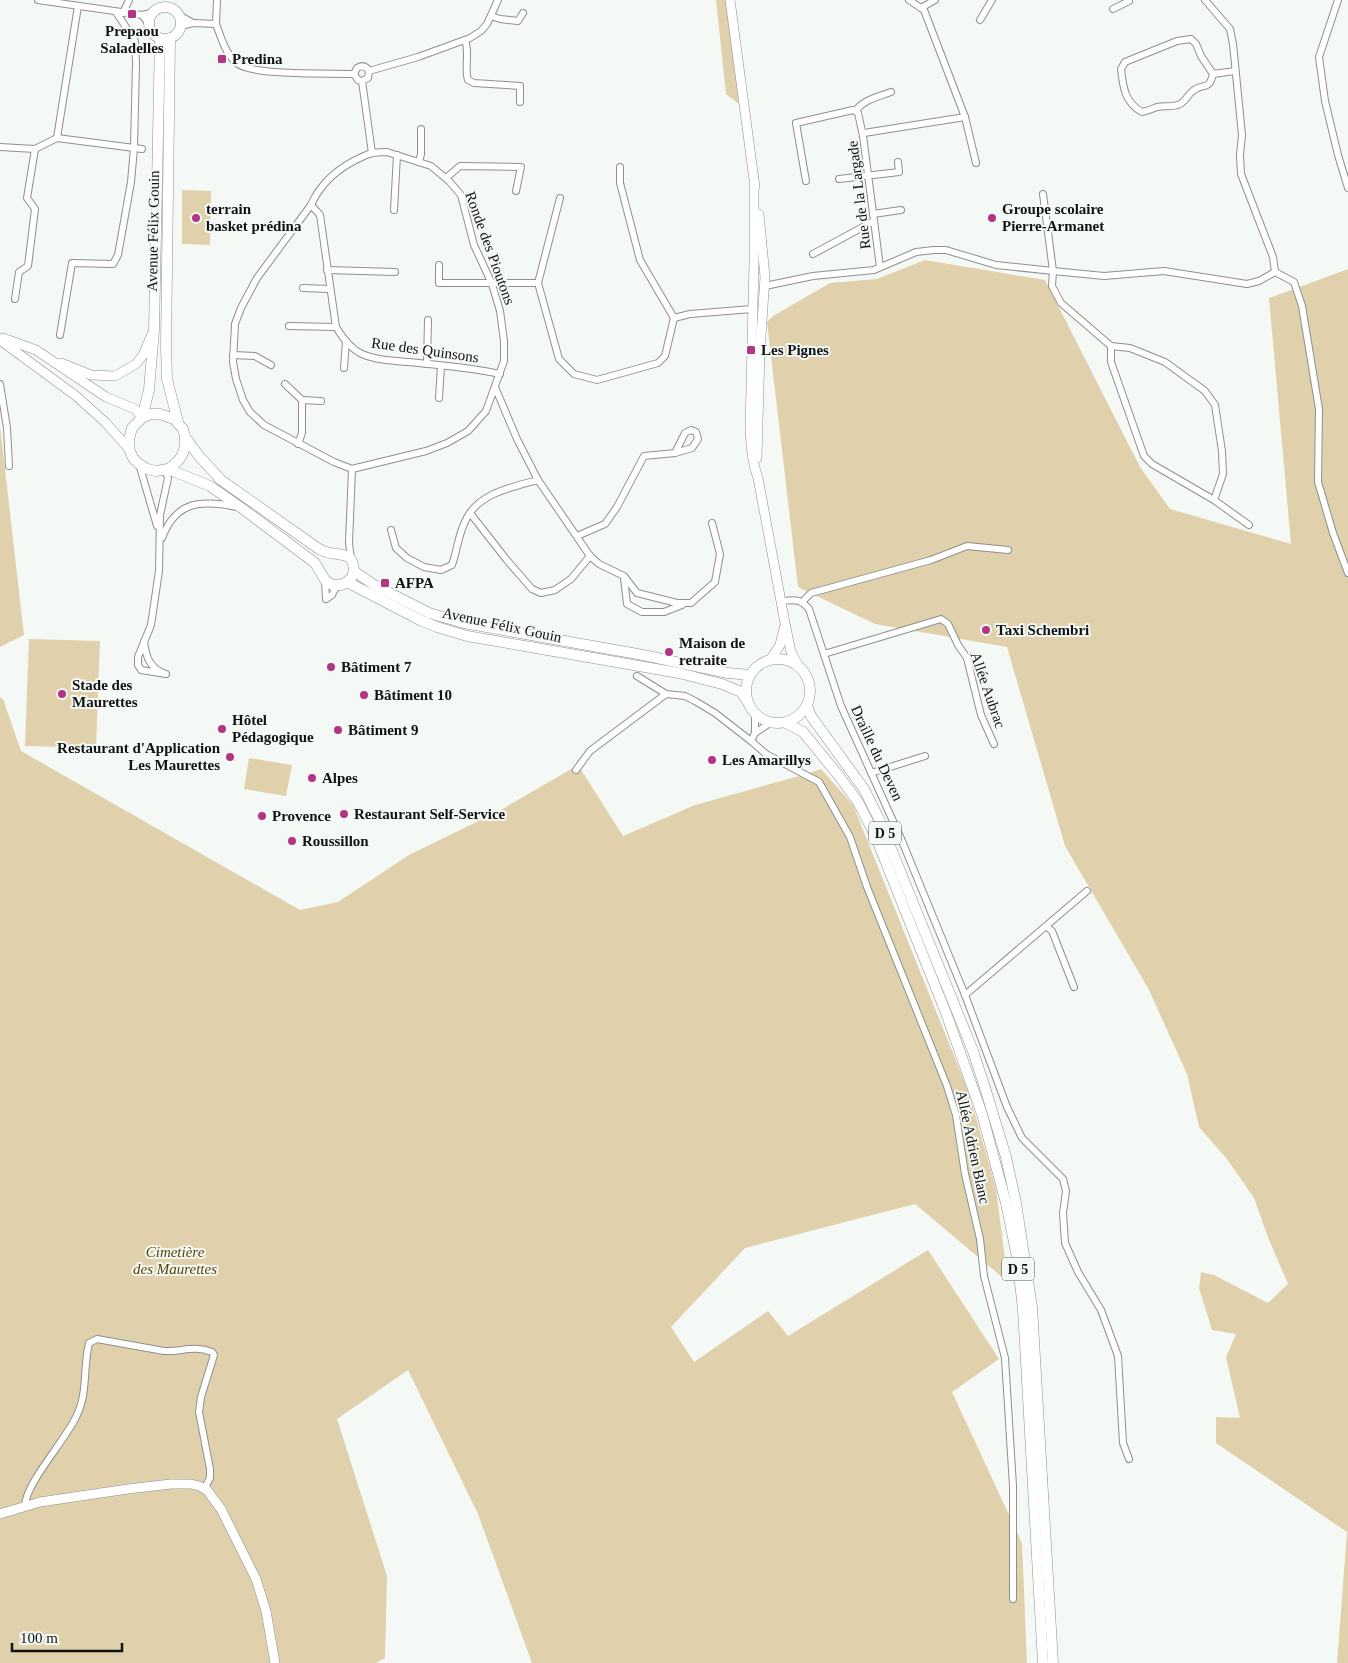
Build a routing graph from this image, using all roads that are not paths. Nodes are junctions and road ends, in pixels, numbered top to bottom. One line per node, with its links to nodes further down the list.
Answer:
1 (38, 0): 12 (street)
2 (129, 0): 16 (street)
3 (218, 0): 22 (street)
4 (498, 0): 19 (street)
5 (730, 0): 52 (main road)
6 (909, 0): 13 (street)
7 (935, 0): 13 (street)
8 (992, 0): 20 (street)
9 (1129, 0): 15 (street)
10 (1205, 0): 27 (street)
11 (1338, 0): 53 (street)
12 (78, 6): 16 (street); 37 (street)
13 (921, 8): 34 (street)
14 (158, 9): 16 (street); 18 (main road); 24 (main road)
15 (1113, 9)
16 (120, 12): 40 (street)
17 (523, 13): 19 (street)
18 (179, 15): 21 (street); 23 (main road)
19 (491, 16): 25 (street)
20 (980, 20)
21 (193, 23): 22 (street); 23 (street)
22 (216, 24): 28 (street)
23 (181, 26): 24 (main road)
24 (165, 38): 81 (main road, Avenue Félix Gouin); 100 (main road, Avenue Félix Gouin)
25 (465, 40): 26 (street); 32 (street)
26 (369, 71): 28 (street); 30 (street)
27 (1235, 71): 29 (street); 67 (street)
28 (354, 74): 30 (street)
29 (1212, 74): 29 (street)
30 (362, 81): 42 (street)
31 (891, 92): 33 (street)
32 (520, 102)
33 (856, 110): 36 (street); 51 (street)
34 (965, 118): 36 (street, Rue de la Largade); 46 (street)
35 (421, 129): 44 (street)
36 (863, 136): 48 (street, Rue de la Largade)
37 (57, 138): 39 (street); 40 (street)
38 (0, 147): 39 (street)
39 (35, 148): 74 (street)
40 (134, 148): 41 (street); 82 (street)
41 (142, 148)
42 (372, 153): 43 (street, Ronde des Pioutons); 57 (street)
43 (398, 155): 44 (street, Ronde des Pioutons); 58 (street)
44 (418, 162): 49 (street, Ronde des Pioutons)
45 (898, 162): 48 (street)
46 (976, 163)
47 (620, 167): 77 (street)
48 (868, 176): 50 (street); 60 (street, Rue de la Largade)
49 (446, 178): 54 (street); 70 (street, Ronde des Pioutons)
50 (839, 179)
51 (806, 181)
52 (754, 183): 68 (main road); 69 (main road)
53 (1348, 188)
54 (516, 191)
55 (1042, 194): 65 (street)
56 (560, 198): 71 (street)
57 (311, 205): 64 (street, Rue des Quinsons); 86 (street)
58 (394, 210)
59 (901, 210): 60 (street)
60 (874, 217): 61 (street); 63 (street, Rue de la Largade)
61 (813, 254)
62 (439, 265): 70 (street)
63 (880, 267): 65 (street); 69 (street)
64 (327, 270): 66 (street); 73 (street, Rue des Quinsons)
65 (1053, 271): 67 (street); 85 (street)
66 (395, 272)
67 (1275, 272): 125 (street)
68 (754, 276): 69 (main road); 75 (main road)
69 (765, 282): 76 (main road)
70 (492, 284): 71 (street); 92 (street, Ronde des Pioutons)
71 (538, 284): 77 (street)
72 (303, 288): 73 (street)
73 (329, 289): 80 (street, Rue des Quinsons)
74 (14, 299)
75 (752, 310): 76 (main road); 77 (street); 109 (main road)
76 (763, 310): 109 (main road)
77 (674, 318)
78 (428, 320): 88 (street)
79 (289, 326): 80 (street)
80 (336, 327): 84 (street, Rue des Quinsons)
81 (154, 330): 87 (main road); 99 (main road, Avenue Félix Gouin)
82 (60, 335)
83 (0, 339): 87 (main road); 103 (main road)
84 (346, 341): 88 (street, Rue des Quinsons); 91 (street)
85 (1111, 346): 111 (street); 111 (street)
86 (233, 355): 89 (street); 102 (street)
87 (51, 360): 99 (main road)
88 (427, 364): 90 (street, Rue des Quinsons)
89 (271, 365)
90 (441, 366): 92 (street, Rue des Quinsons); 96 (street)
91 (344, 368)
92 (500, 374): 95 (street, Ronde des Pioutons)
93 (0, 384): 106 (street)
94 (285, 384): 97 (street)
95 (495, 387): 108 (street, Ronde des Pioutons); 110 (street)
96 (439, 398)
97 (302, 400): 98 (street); 102 (street)
98 (321, 401)
99 (142, 418): 100 (main road); 103 (main road, Avenue Félix Gouin)
100 (178, 422): 101 (main road, Avenue Félix Gouin)
101 (185, 437): 107 (main road); 121 (main road, Avenue Félix Gouin)
102 (298, 444): 108 (street)
103 (129, 449): 105 (main road)
104 (674, 453): 117 (street)
105 (139, 464): 107 (main road); 118 (street)
106 (10, 466)
107 (167, 469): 112 (main road); 118 (street)
108 (352, 469): 119 (street)
109 (758, 478): 130 (main road)
110 (538, 480): 113 (street); 117 (street)
111 (1214, 500): 115 (street)
112 (243, 509): 118 (street); 126 (main road)
113 (470, 512): 116 (street); 122 (street)
114 (712, 523): 132 (street)
115 (1249, 525)
116 (391, 530)
117 (577, 536): 122 (street)
118 (160, 542): 134 (street)
119 (349, 543): 121 (street); 123 (street)
120 (1008, 550): 131 (street)
121 (336, 554): 123 (main road, Avenue Félix Gouin); 126 (main road)
122 (590, 556): 127 (street)
123 (351, 560): 124 (main road)
124 (354, 571): 128 (main road); 138 (main road, Avenue Félix Gouin)
125 (1348, 573)
126 (323, 576): 129 (main road); 129 (street)
127 (624, 576): 132 (street); 132 (street)
128 (347, 582): 129 (main road); 141 (main road, Avenue Félix Gouin)
129 (337, 586)
130 (781, 601): 131 (street); 133 (main road)
131 (803, 601): 135 (street, Draille du Deven)
132 (687, 604)
133 (785, 623): 136 (main road); 137 (main road)
134 (144, 642): 134 (street)
135 (824, 654): 148 (street, Allée Aubrac); 151 (street, Draille du Deven)
136 (770, 660): 137 (main road); 138 (main road)
137 (798, 666): 142 (main road)
138 (750, 675): 141 (main road)
139 (637, 676): 140 (street)
140 (666, 694): 147 (street, Allée Adrien Blanc); 150 (street)
141 (747, 701): 143 (main road)
142 (807, 706): 145 (main road); 163 (main road, D 5)
143 (755, 714): 144 (main road); 146 (street)
144 (770, 723): 145 (main road); 146 (street)
145 (786, 723): 162 (main road, D 5)
146 (755, 732): 147 (street)
147 (751, 741): 160 (street, Allée Adrien Blanc)
148 (994, 744)
149 (925, 756): 151 (street)
150 (576, 770)
151 (871, 773): 155 (street, Draille du Deven)
152 (1087, 891): 153 (street)
153 (1047, 926): 154 (street); 155 (street)
154 (1074, 986)
155 (965, 995): 156 (street, Draille du Deven)
156 (1129, 1459)
157 (204, 1489): 158 (main road); 158 (street); 161 (main road)
158 (25, 1505): 159 (main road)
159 (0, 1514)
160 (1013, 1599)
161 (275, 1663)
162 (1043, 1663)
163 (1053, 1663)

